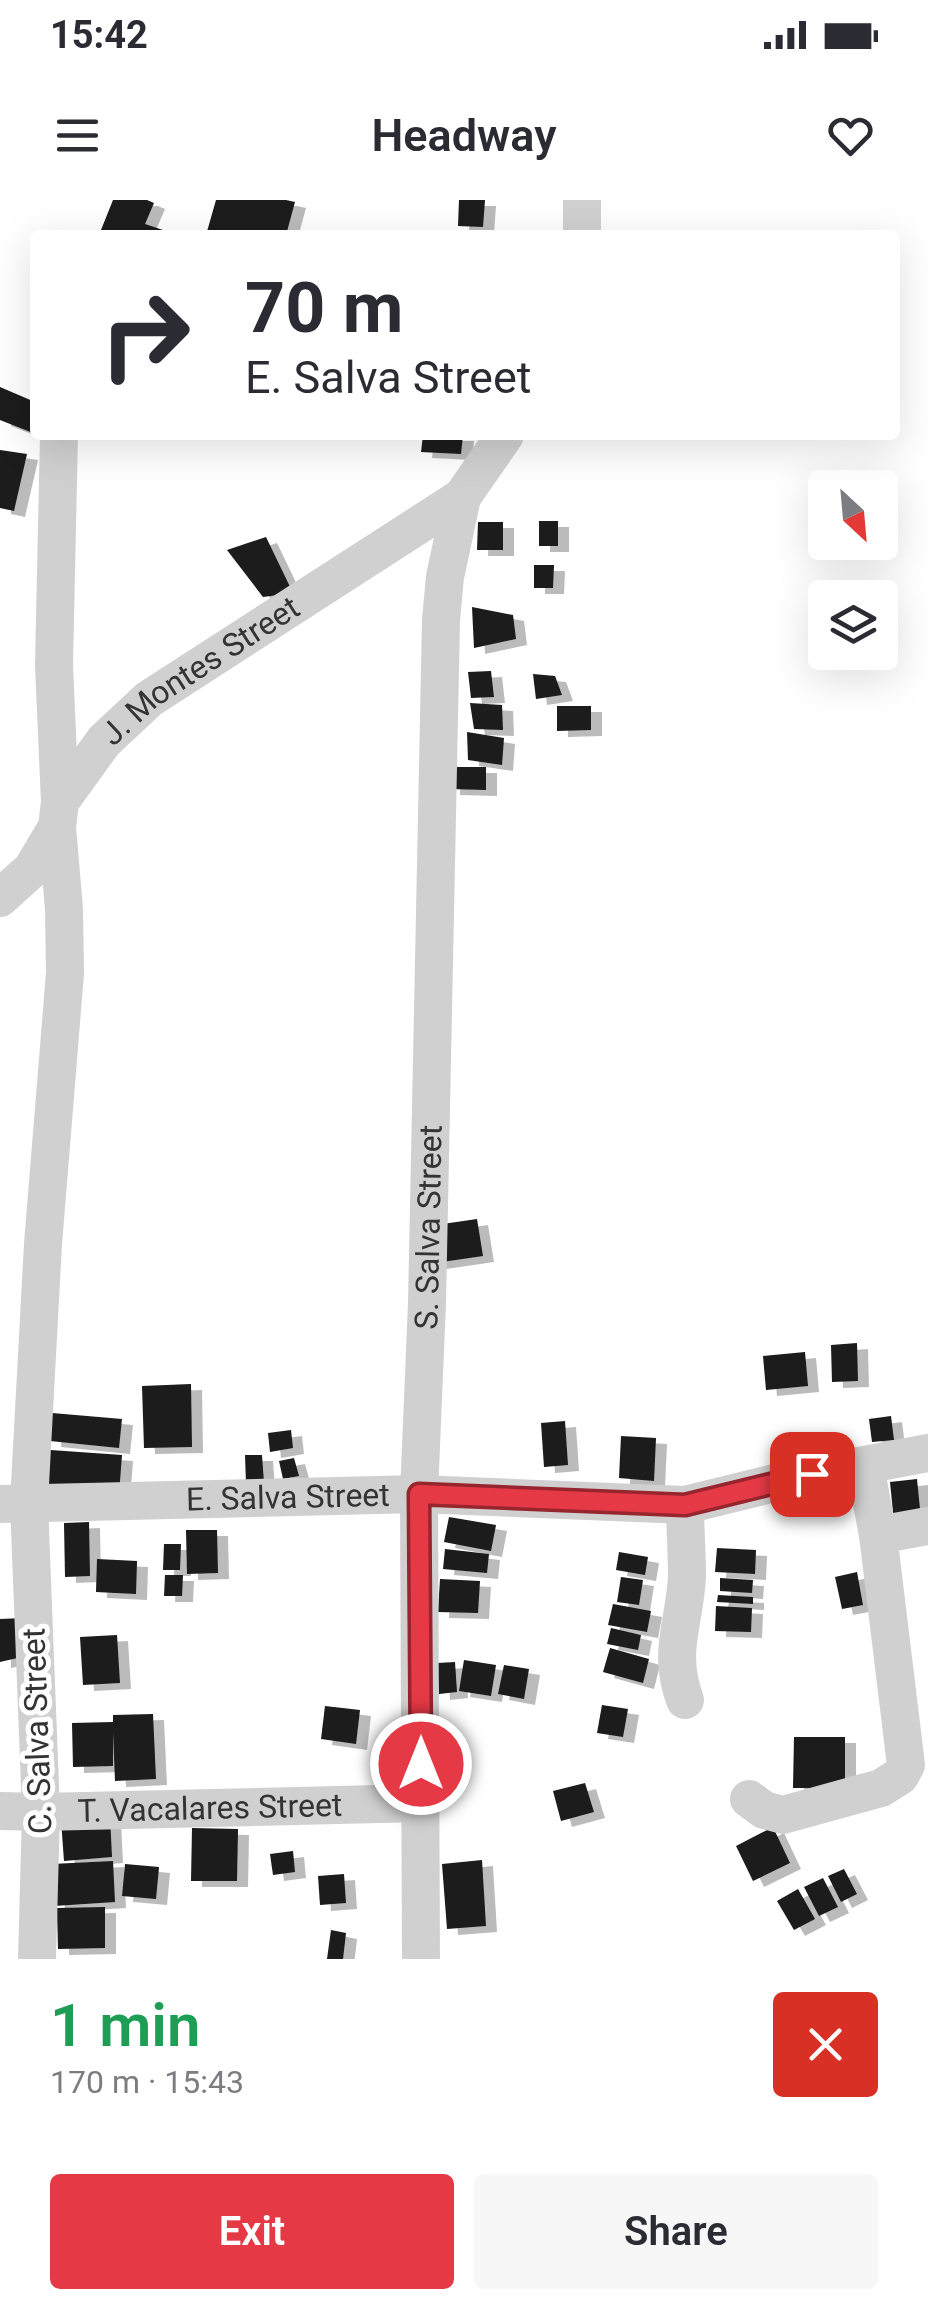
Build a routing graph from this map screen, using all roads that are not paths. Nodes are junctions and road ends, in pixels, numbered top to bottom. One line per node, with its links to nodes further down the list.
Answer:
1 (582, 200): 2 (street)
2 (582, 230)
3 (59, 440): 6 (street, C. Salva Street)
4 (502, 440): 5 (street)
5 (462, 497): 6 (street, J. Montes Street); 10 (street, S. Salva Street)
6 (58, 815): 7 (street, J. Montes Street); 11 (street, C. Salva Street)
7 (0, 898)
8 (928, 1453): 9 (street, E. Salva Street)
9 (866, 1466): 12 (street, E. Salva Street); 14 (street)
10 (419, 1494): 11 (street, E. Salva Street); 12 (street, E. Salva Street); 17 (street, S. Salva Street)
11 (14, 1503): 19 (street, C. Salva Street)
12 (685, 1505): 15 (street)
13 (928, 1526): 14 (street)
14 (878, 1535): 16 (street)
15 (685, 1700)
16 (749, 1799)
17 (422, 1802): 19 (street, T. Vacalares Street); 21 (street, S. Salva Street)
18 (0, 1811): 19 (street, T. Vacalares Street)
19 (41, 1812): 20 (street, C. Salva Street)
20 (38, 1959)
21 (421, 1959)

